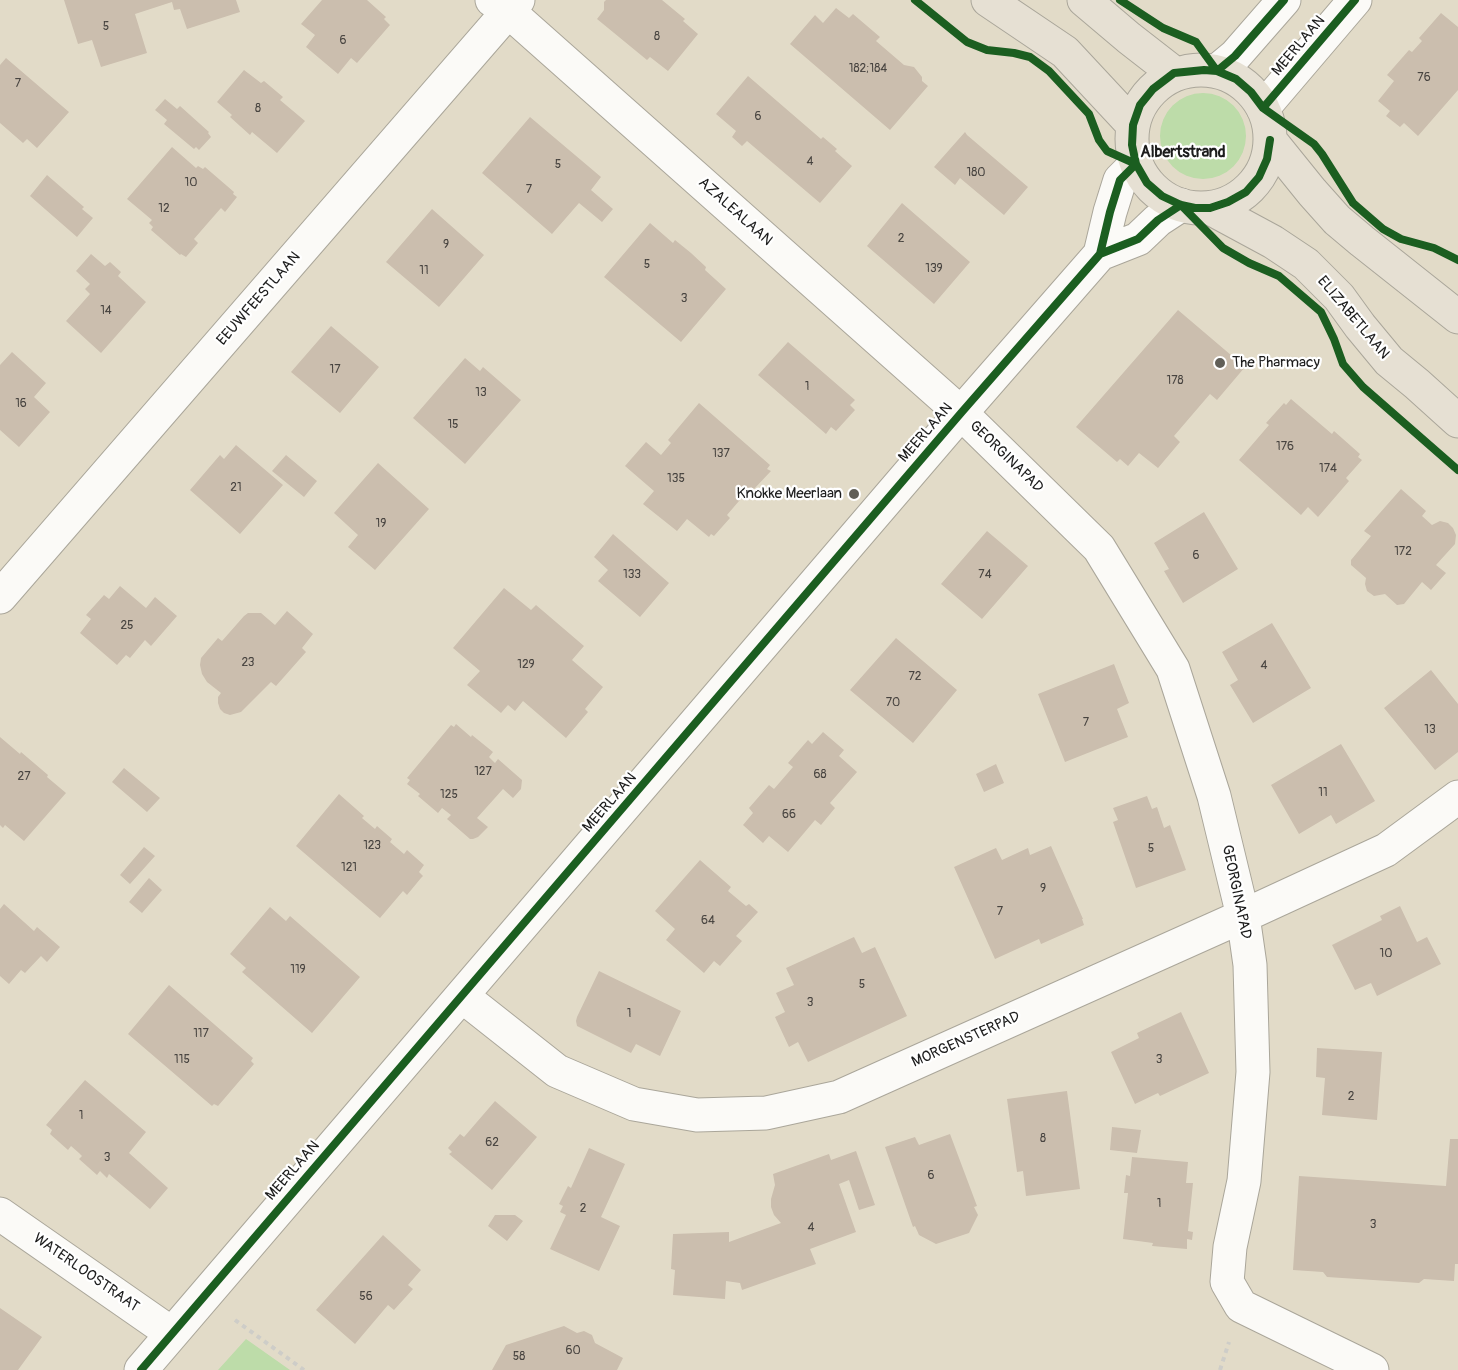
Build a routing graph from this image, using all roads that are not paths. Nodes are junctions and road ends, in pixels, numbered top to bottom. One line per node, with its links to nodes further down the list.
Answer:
1 (988, 0): 9 (main road)
2 (1084, 0): 7 (main road)
3 (1284, 0): 6 (street)
4 (1355, 0): 8 (street, MEERLAAN)
5 (506, 4): 14 (street, AZALEALAAN); 16 (street, EEUWFEESTLAAN)
6 (1217, 71): 7 (main road); 8 (main road)
7 (1174, 73): 9 (main road, ELIZABETLAAN)
8 (1266, 124): 11 (main road); 13 (main road)
9 (1133, 125): 10 (main road, ELIZABETLAAN)
10 (1136, 164): 11 (main road, ELIZABETLAAN); 12 (street, MEERLAAN)
11 (1196, 206): 12 (street, MEERLAAN); 15 (main road, ELIZABETLAAN)
12 (1100, 254): 14 (street, MEERLAAN)
13 (1458, 317)
14 (961, 413): 18 (street, GEORGINAPAD); 19 (street, MEERLAAN)
15 (1458, 421)
16 (0, 597)
17 (1458, 797): 18 (street, MORGENSTERPAD)
18 (1244, 916): 19 (street, MORGENSTERPAD); 23 (street, GEORGINAPAD)
19 (462, 996): 21 (street, MEERLAAN)
20 (0, 1214): 21 (street, WATERLOOSTRAAT)
21 (171, 1333): 22 (street, MEERLAAN)
22 (141, 1370)
23 (1372, 1370)

